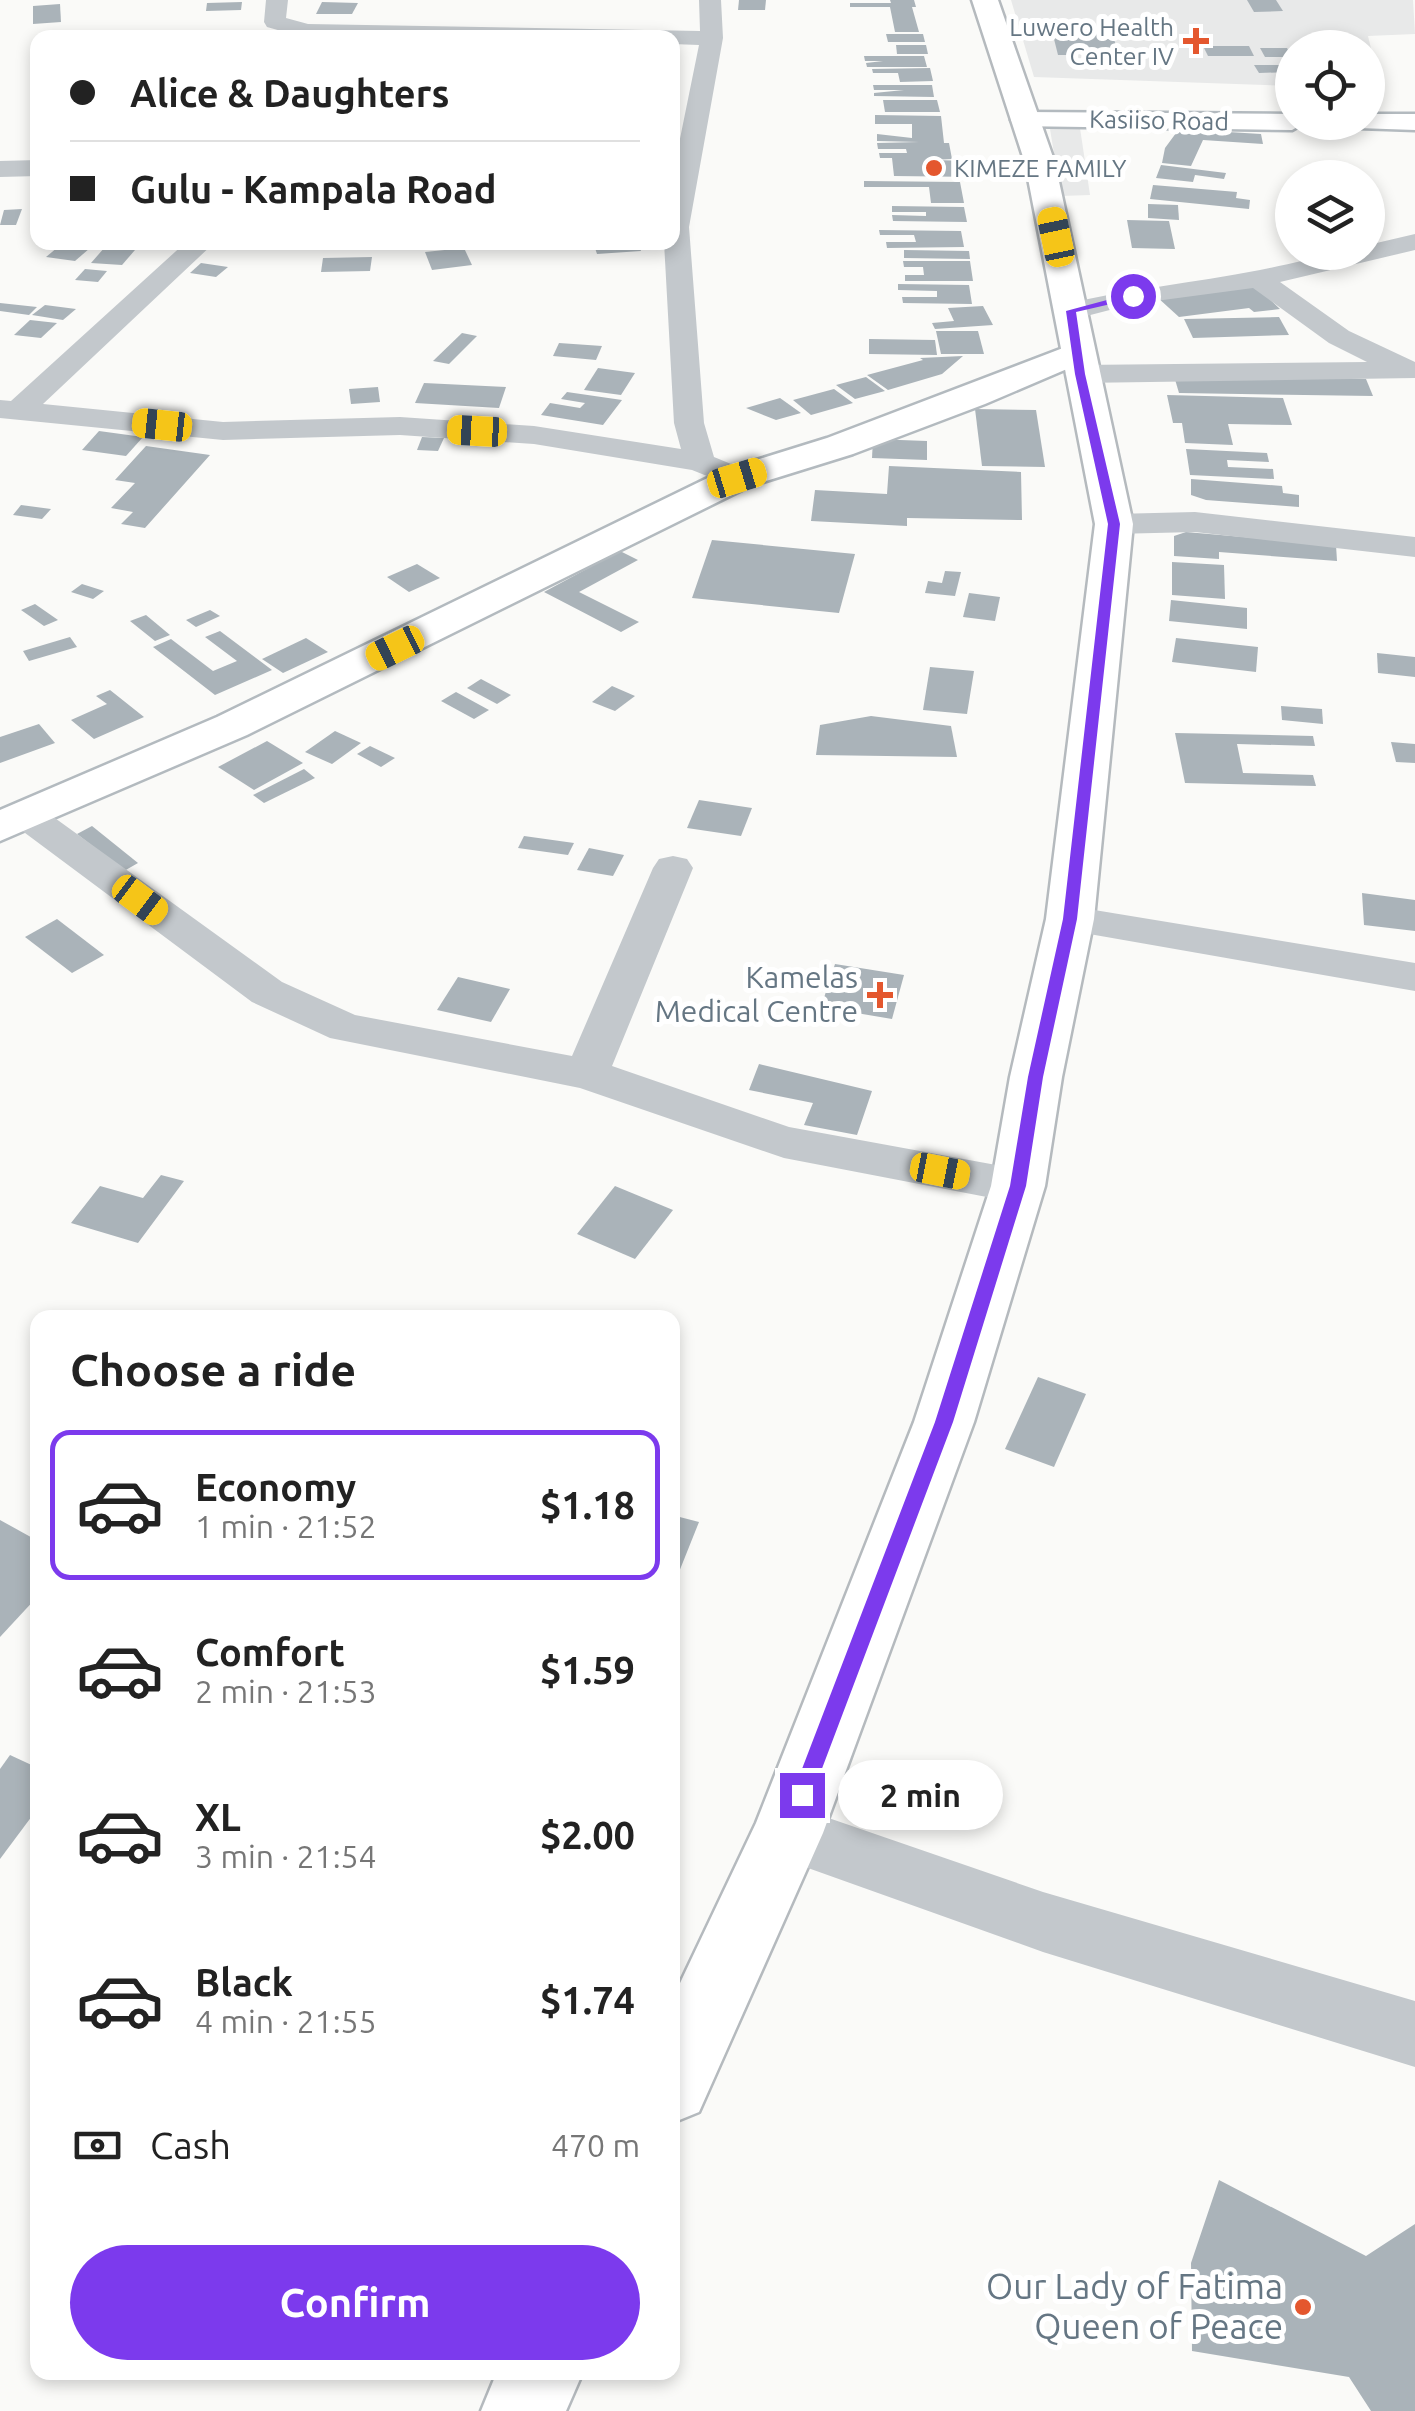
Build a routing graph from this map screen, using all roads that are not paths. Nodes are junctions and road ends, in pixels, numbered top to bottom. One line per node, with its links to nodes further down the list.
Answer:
1 (276, 0): 4 (street)
2 (710, 0): 6 (street)
3 (985, 0): 7 (main road)
4 (303, 30)
5 (680, 37): 6 (street)
6 (712, 38): 13 (street)
7 (1026, 120): 8 (main road, Kasiiso Road); 18 (main road)
8 (1275, 122)
9 (1385, 122): 10 (main road)
10 (1415, 122)
11 (30, 168): 12 (street)
12 (0, 169)
13 (680, 170)
14 (1415, 242): 17 (street)
15 (193, 250): 20 (street)
16 (678, 250): 21 (street)
17 (1258, 279): 18 (street); 19 (street)
18 (1076, 346): 19 (street); 22 (main road); 23 (main road)
19 (1412, 371)
20 (10, 410): 21 (street)
21 (700, 462): 22 (street)
22 (737, 478): 25 (main road)
23 (1114, 524): 24 (street); 27 (main road)
24 (1415, 547)
25 (14, 822): 29 (street)
26 (673, 868): 29 (street)
27 (1070, 919): 28 (street); 30 (main road)
28 (1415, 977)
29 (587, 1074): 30 (street)
30 (1018, 1186): 31 (main road)
31 (788, 1832): 32 (street); 33 (main road)
32 (1415, 2033)
33 (680, 2067)
34 (538, 2380): 35 (main road)
35 (524, 2411)

